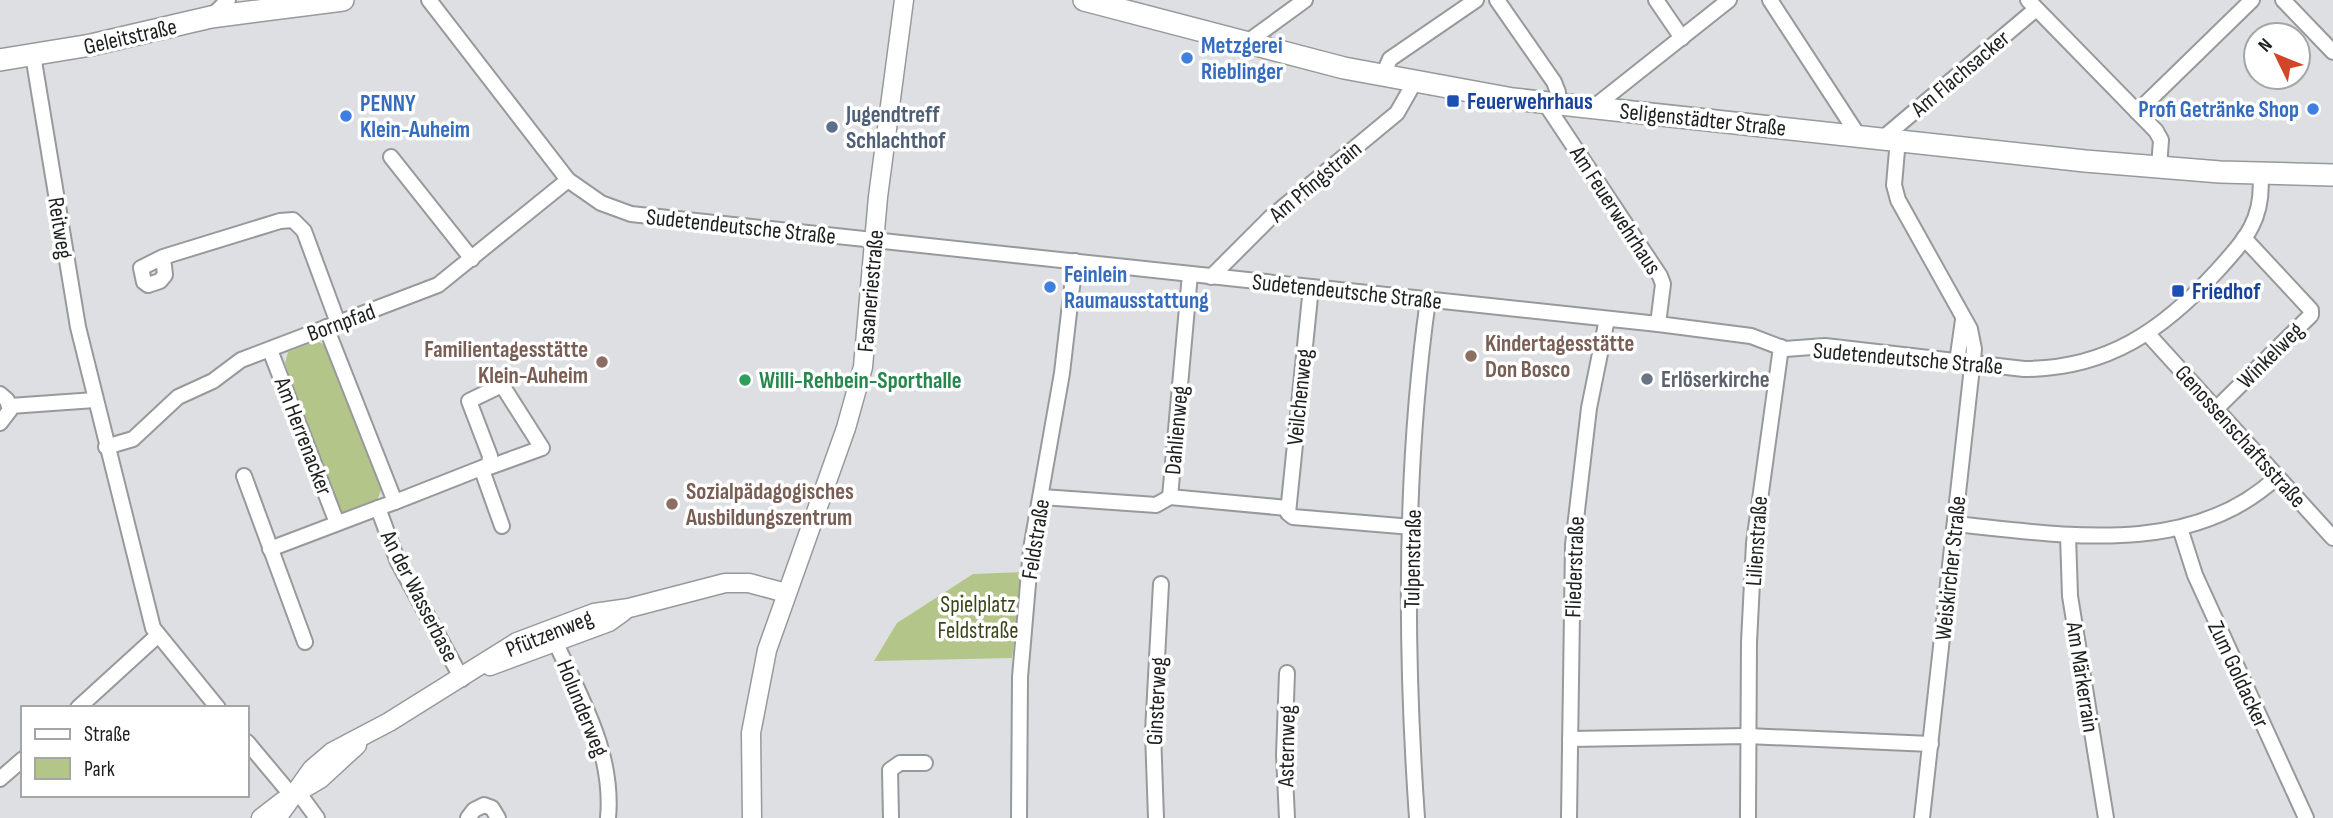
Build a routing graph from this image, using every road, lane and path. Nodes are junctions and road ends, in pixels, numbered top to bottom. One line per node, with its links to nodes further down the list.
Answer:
1 (228, 0): 15 (street)
2 (343, 0): 15 (main road, Geleitstraße)
3 (429, 0): 32 (street, Sudetendeutsche Straße)
4 (904, 0): 34 (street, Fasaneriestraße)
5 (1084, 0): 17 (main road, Seligenstädter Straße)
6 (1304, 0): 17 (street)
7 (1476, 0): 21 (street)
8 (1497, 0): 23 (street, Am Feuerwehrhaus)
9 (1656, 0): 16 (street)
10 (1729, 0): 16 (street)
11 (1770, 0): 26 (street)
12 (2252, 0): 25 (street)
13 (2283, 0): 18 (street)
14 (2032, 4): 25 (street); 27 (street, Am Flachsacker)
15 (211, 17): 19 (main road, Geleitstraße)
16 (1682, 38): 24 (street)
17 (1246, 43): 21 (main road, Seligenstädter Straße)
18 (2333, 51)
19 (33, 55): 20 (main road, Geleitstraße); 52 (street, Reitweg)
20 (0, 60)
21 (1382, 77): 22 (main road, Seligenstädter Straße)
22 (1415, 83): 23 (main road, Seligenstädter Straße); 39 (street, Am Pfingstrain)
23 (1552, 104): 24 (main road, Seligenstädter Straße); 44 (street, Am Feuerwehrhaus)
24 (1594, 107): 26 (main road, Seligenstädter Straße)
25 (2137, 112): 29 (street)
26 (1858, 135): 27 (main road, Seligenstädter Straße)
27 (1891, 138): 29 (main road, Seligenstädter Straße); 43 (street, Weiskircher Straße)
28 (391, 157): 36 (street)
29 (2159, 167): 30 (main road, Seligenstädter Straße)
30 (2260, 173): 31 (main road, Seligenstädter Straße); 33 (street, Sudetendeutsche Straße)
31 (2333, 175)
32 (568, 180): 34 (street, Sudetendeutsche Straße); 36 (street, Bornpfad)
33 (2244, 238): 46 (street, Sudetendeutsche Straße); 54 (street, Winkelweg)
34 (875, 241): 37 (street, Sudetendeutsche Straße); 74 (street, Fasaneriestraße)
35 (163, 257): 45 (street, An der Wasserbase)
36 (472, 259): 45 (street, Bornpfad)
37 (1075, 261): 38 (street, Sudetendeutsche Straße); 60 (street, Feldstraße)
38 (1191, 274): 39 (street, Sudetendeutsche Straße); 61 (street, Dahlienweg)
39 (1211, 277): 40 (street, Sudetendeutsche Straße)
40 (1311, 286): 41 (street, Sudetendeutsche Straße); 64 (street, Veilchenweg)
41 (1428, 300): 42 (street, Sudetendeutsche Straße); 68 (street, Tulpenstraße)
42 (1607, 319): 44 (street, Sudetendeutsche Straße); 83 (street, Fliederstraße)
43 (1963, 320): 49 (street); 50 (street, Weiskircher Straße)
44 (1658, 324): 47 (street, Sudetendeutsche Straße)
45 (332, 325): 48 (street, Bornpfad); 62 (street, An der Wasserbase)
46 (2148, 334): 50 (street, Sudetendeutsche Straße); 54 (street, Genossenschaftsstraße)
47 (1781, 348): 49 (street, Sudetendeutsche Straße); 82 (street, Lilienstraße)
48 (270, 350): 56 (street, Bornpfad); 65 (street, Am Herrenacker)
49 (1957, 362): 50 (street, Sudetendeutsche Straße)
50 (1973, 364): 66 (street, Weiskircher Straße)
51 (0, 394): 53 (street)
52 (95, 400): 53 (street); 56 (street, Reitweg)
53 (10, 406): 55 (street)
54 (2216, 409): 59 (street, Genossenschaftsstraße)
55 (0, 423)
56 (106, 447): 76 (street, Reitweg)
57 (483, 469): 57 (street); 62 (street); 67 (street)
58 (243, 476): 72 (street)
59 (2277, 477): 69 (street); 71 (street, Genossenschaftsstraße)
60 (1042, 497): 61 (street, Dahlienweg); 98 (street, Feldstraße)
61 (1170, 497): 64 (street)
62 (395, 502): 63 (street, An der Wasserbase)
63 (378, 508): 65 (street); 79 (street, An der Wasserbase)
64 (1287, 508): 68 (street)
65 (337, 523): 72 (street)
66 (1955, 524): 70 (street); 85 (street, Weiskircher Straße)
67 (502, 526)
68 (1412, 527): 101 (street, Tulpenstraße)
69 (2180, 528): 70 (street); 106 (street, Zum Goldacker)
70 (2068, 535): 105 (street, Am Märkerrain)
71 (2333, 538)
72 (270, 549): 77 (street)
73 (1161, 584): 99 (street, Ginsterweg)
74 (786, 593): 75 (street, Pfützenweg); 96 (street, Fasaneriestraße)
75 (553, 635): 79 (street, Pfützenweg); 95 (street, Holunderweg)
76 (157, 636): 80 (street); 81 (street, Reitweg)
77 (305, 642)
78 (1287, 673): 100 (street, Asternweg)
79 (468, 675): 89 (street, Pfützenweg)
80 (80, 706)
81 (216, 706)
82 (1747, 736): 83 (street); 85 (street); 103 (street, Lilienstraße)
83 (1570, 740): 102 (street, Fliederstraße)
84 (248, 743): 89 (street)
85 (1931, 744): 104 (street, Weiskircher Straße)
86 (21, 761): 88 (street)
87 (925, 763): 97 (street)
88 (0, 779)
89 (295, 794): 90 (street, Pfützenweg); 91 (street, Pfützenweg); 92 (street)
90 (261, 818)
91 (277, 818)
92 (317, 818)
93 (468, 818): 94 (street)
94 (498, 818)
95 (608, 818)
96 (752, 818)
97 (891, 818)
98 (1019, 818)
99 (1156, 818)
100 (1287, 818)
101 (1417, 818)
102 (1569, 818)
103 (1748, 818)
104 (1922, 818)
105 (2106, 818)
106 (2306, 818)

